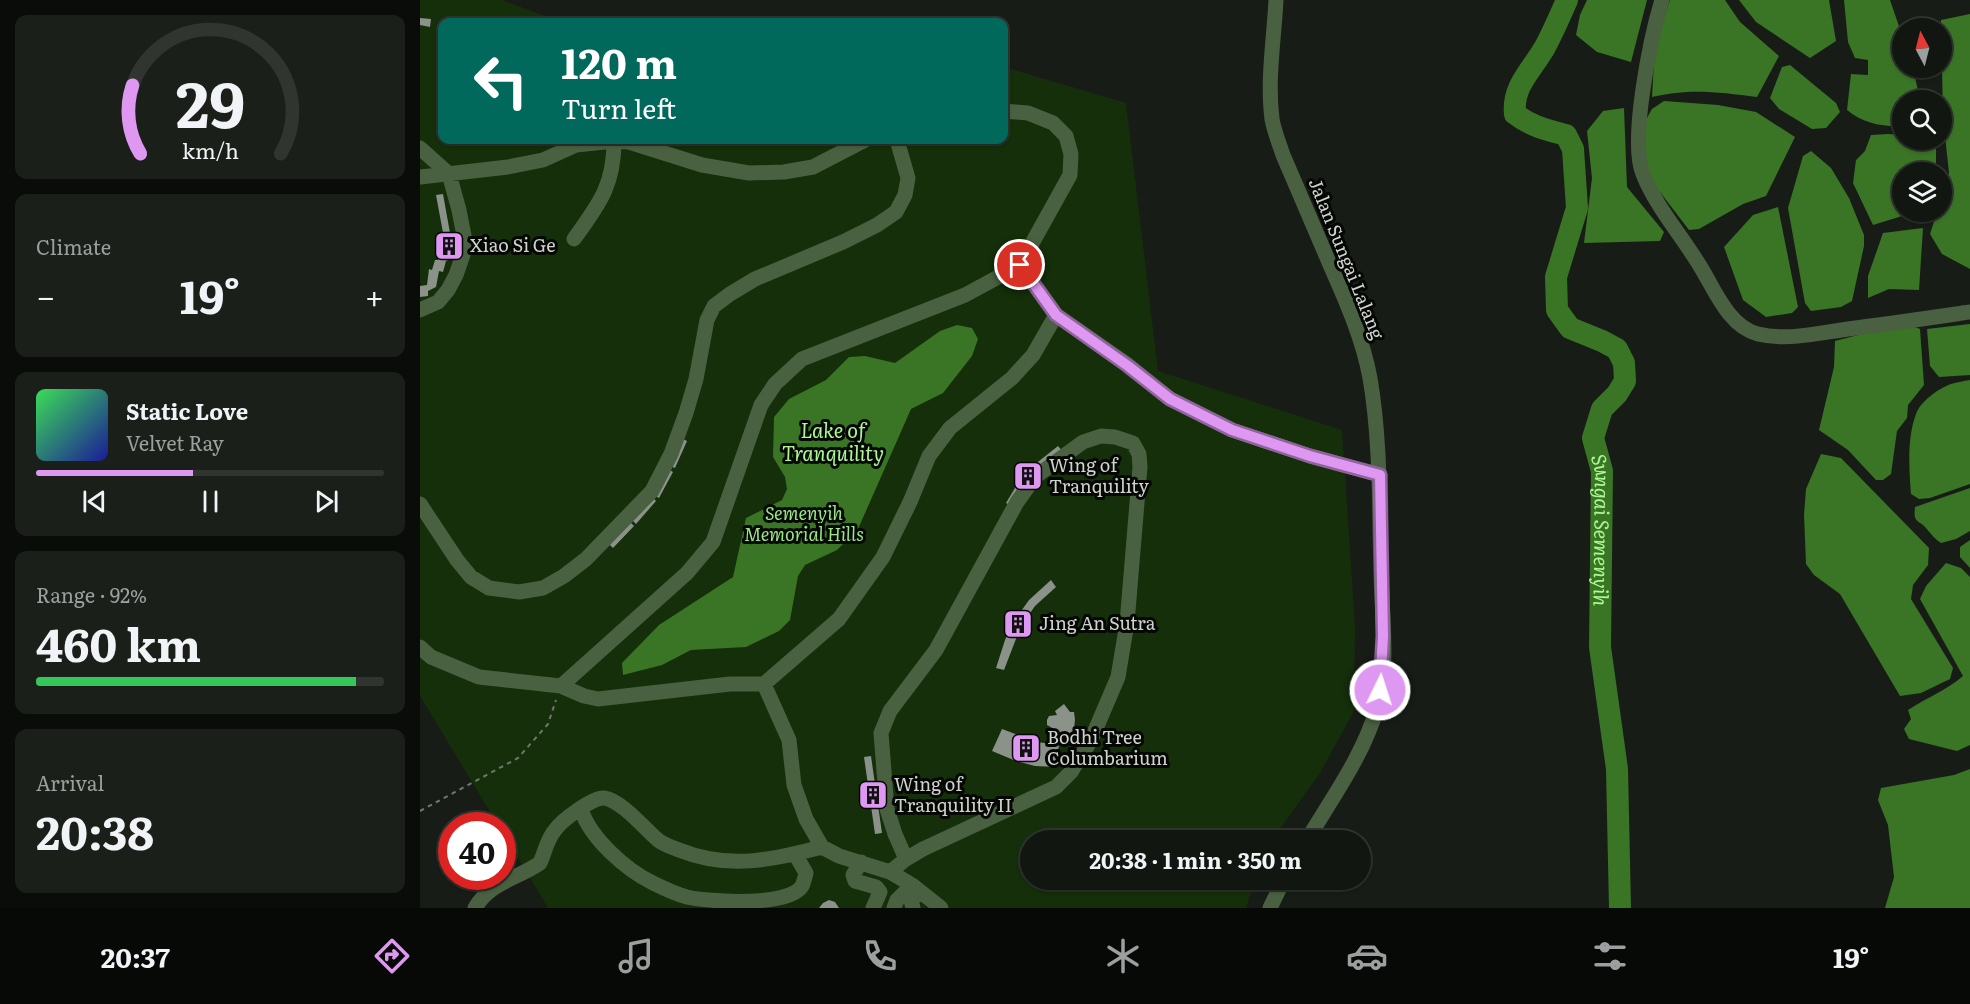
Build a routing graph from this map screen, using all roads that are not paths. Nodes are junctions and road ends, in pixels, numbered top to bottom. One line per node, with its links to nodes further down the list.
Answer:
1 (1276, 0): 17 (street, Jalan Sungai Lalang)
2 (1662, 0): 15 (street)
3 (1008, 111): 13 (street)
4 (586, 144): 10 (street)
5 (614, 144): 12 (street)
6 (635, 144): 7 (street)
7 (857, 144)
8 (898, 144): 18 (street)
9 (420, 148): 10 (street)
10 (449, 174): 11 (street); 14 (street)
11 (420, 177)
12 (574, 239)
13 (1020, 265): 16 (street); 21 (street)
14 (420, 309)
15 (1970, 312)
16 (1056, 315): 17 (street); 20 (street)
17 (1380, 475): 23 (street, Jalan Sungai Lalang)
18 (420, 504)
19 (420, 647): 21 (street)
20 (764, 684): 21 (street); 24 (street)
21 (561, 686)
22 (580, 809): 25 (street); 25 (street); 31 (street)
23 (1313, 830)
24 (822, 846): 25 (street); 27 (street)
25 (795, 854)
26 (906, 859): 26 (street); 28 (street)
27 (861, 862): 28 (street); 32 (street)
28 (890, 872): 29 (street)
29 (916, 888): 33 (street); 34 (street); 35 (street)
30 (1279, 890): 36 (street)
31 (475, 908)
32 (873, 908)
33 (894, 908)
34 (913, 908)
35 (941, 908)
36 (1270, 908)

